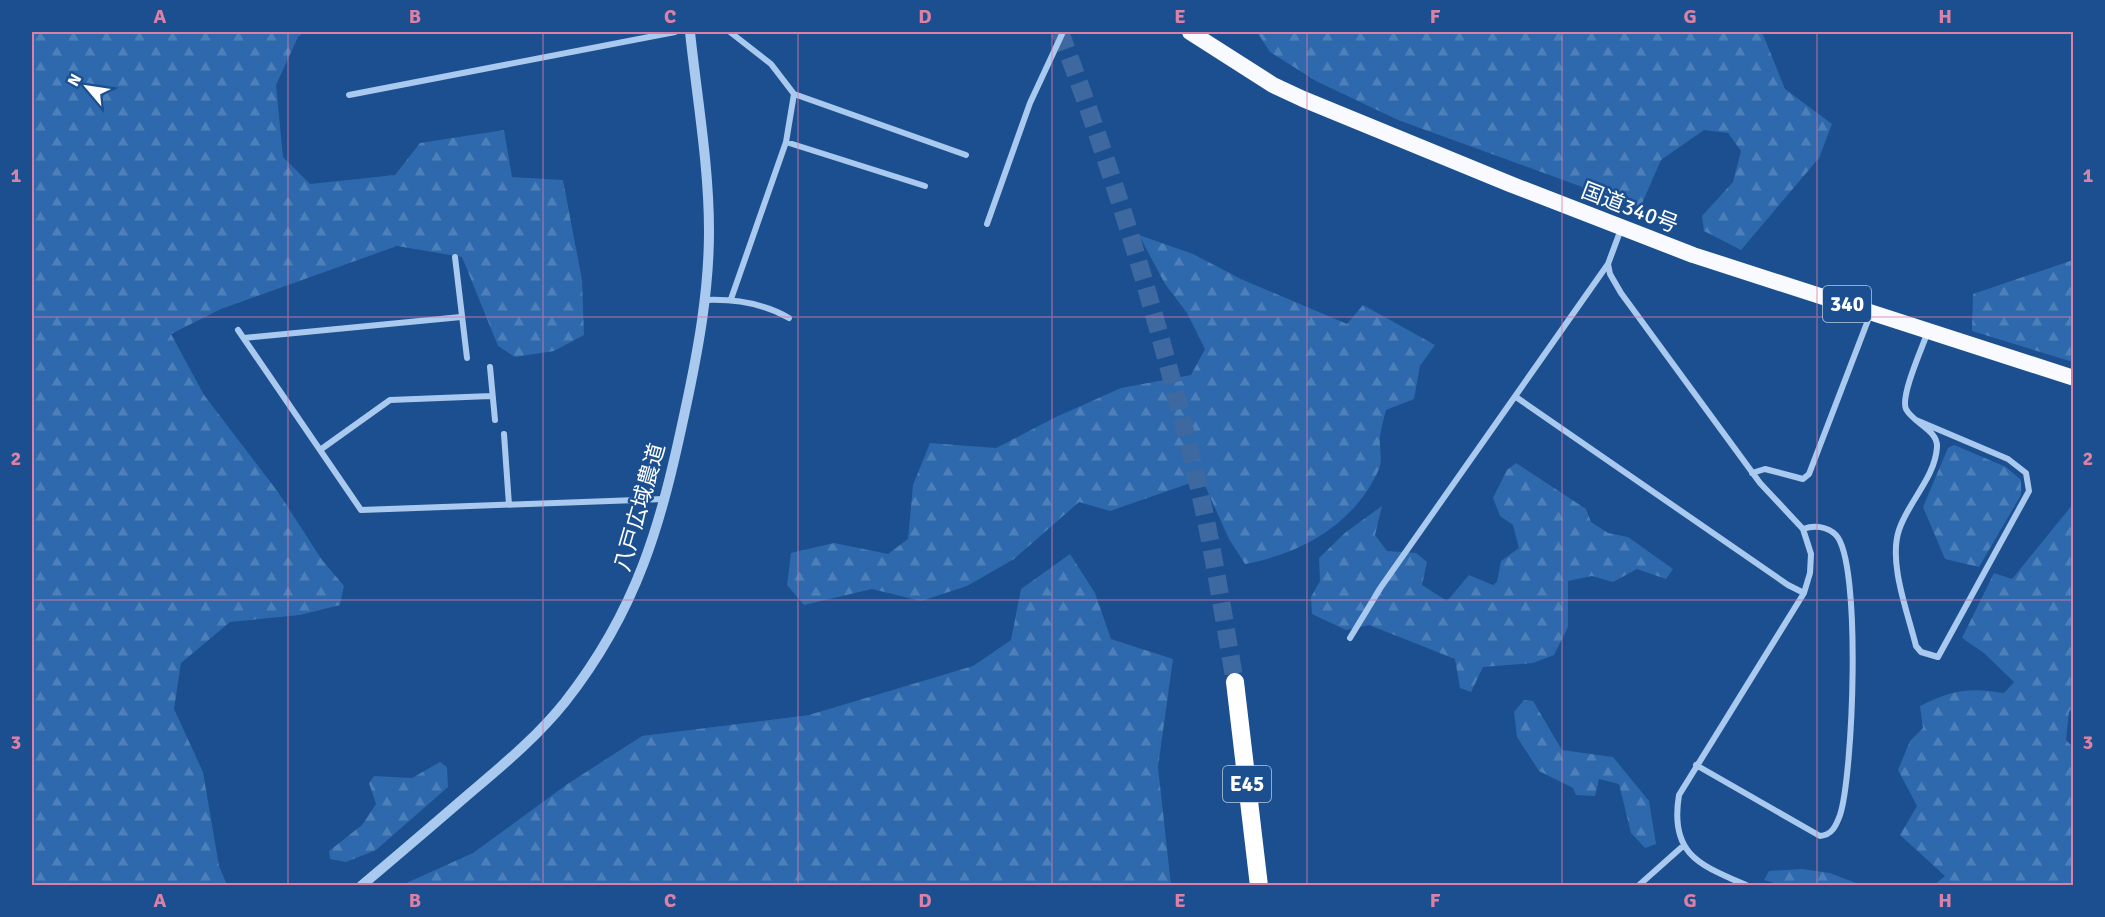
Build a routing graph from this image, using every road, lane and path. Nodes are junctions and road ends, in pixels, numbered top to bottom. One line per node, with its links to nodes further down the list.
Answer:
1 (675, 32): 6 (street)
2 (690, 32): 16 (street, 八戸広域農道)
3 (730, 32): 7 (street)
4 (1063, 32): 11 (street)
5 (1190, 32): 12 (highway, 国道340号 / 340)
6 (349, 94)
7 (794, 94): 8 (street); 9 (street)
8 (786, 142): 10 (street); 15 (street)
9 (966, 155)
10 (925, 186)
11 (987, 224)
12 (1621, 228): 14 (street); 17 (highway, 国道340号 / 340)
13 (456, 257): 18 (street)
14 (1608, 264): 27 (street); 32 (street)
15 (731, 299): 16 (street); 19 (street)
16 (706, 300): 33 (street, 八戸広域農道)
17 (1871, 312): 21 (highway, 国道340号 / 340); 32 (street)
18 (461, 316): 22 (street); 23 (street)
19 (789, 318)
20 (238, 330): 22 (street)
21 (1928, 331): 25 (highway, 国道340号 / 340); 29 (street)
22 (244, 338): 31 (street)
23 (466, 358)
24 (490, 367): 26 (street)
25 (2073, 378)
26 (491, 396): 28 (street); 31 (street)
27 (1515, 397): 36 (street); 37 (street)
28 (495, 420)
29 (1916, 420): 29 (street)
30 (504, 434): 34 (street)
31 (320, 450): 34 (street)
32 (1752, 472): 35 (street)
33 (665, 499): 34 (street); 41 (street, 八戸広域農道)
34 (509, 505)
35 (1803, 529): 36 (street); 39 (street)
36 (1804, 593): 39 (street)
37 (1350, 638)
38 (1235, 682): 42 (highway, E45)
39 (1696, 765): 40 (street)
40 (1683, 846): 43 (street); 44 (street)
41 (362, 885)
42 (1259, 885)
43 (1638, 885)
44 (1748, 885)

